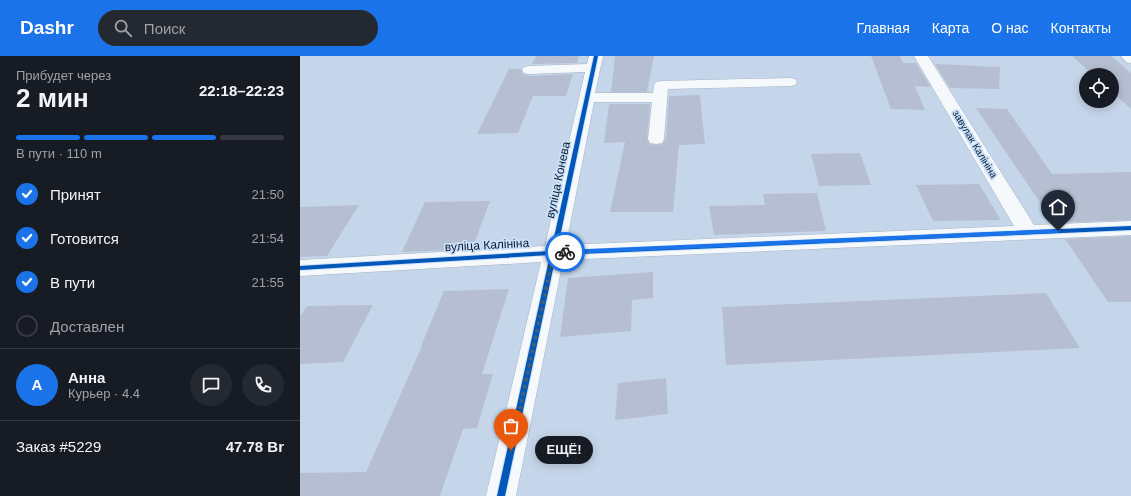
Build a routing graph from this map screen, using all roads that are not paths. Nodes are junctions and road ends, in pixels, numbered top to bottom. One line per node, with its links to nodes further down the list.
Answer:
1 (921, 56): 11 (street, завулак Калініна)
2 (1128, 56): 3 (street)
3 (1131, 59)
4 (594, 62): 5 (street); 8 (street, вуліца Конева)
5 (529, 70)
6 (790, 82): 7 (street)
7 (660, 97): 8 (street); 9 (street)
8 (587, 98): 12 (street, вуліца Конева)
9 (656, 139)
10 (1131, 228): 11 (street, вуліца Калініна)
11 (1028, 232): 12 (street, вуліца Калініна)
12 (554, 252): 13 (street, вуліца Калініна); 14 (street, вуліца Конева)
13 (300, 268)
14 (501, 496)

